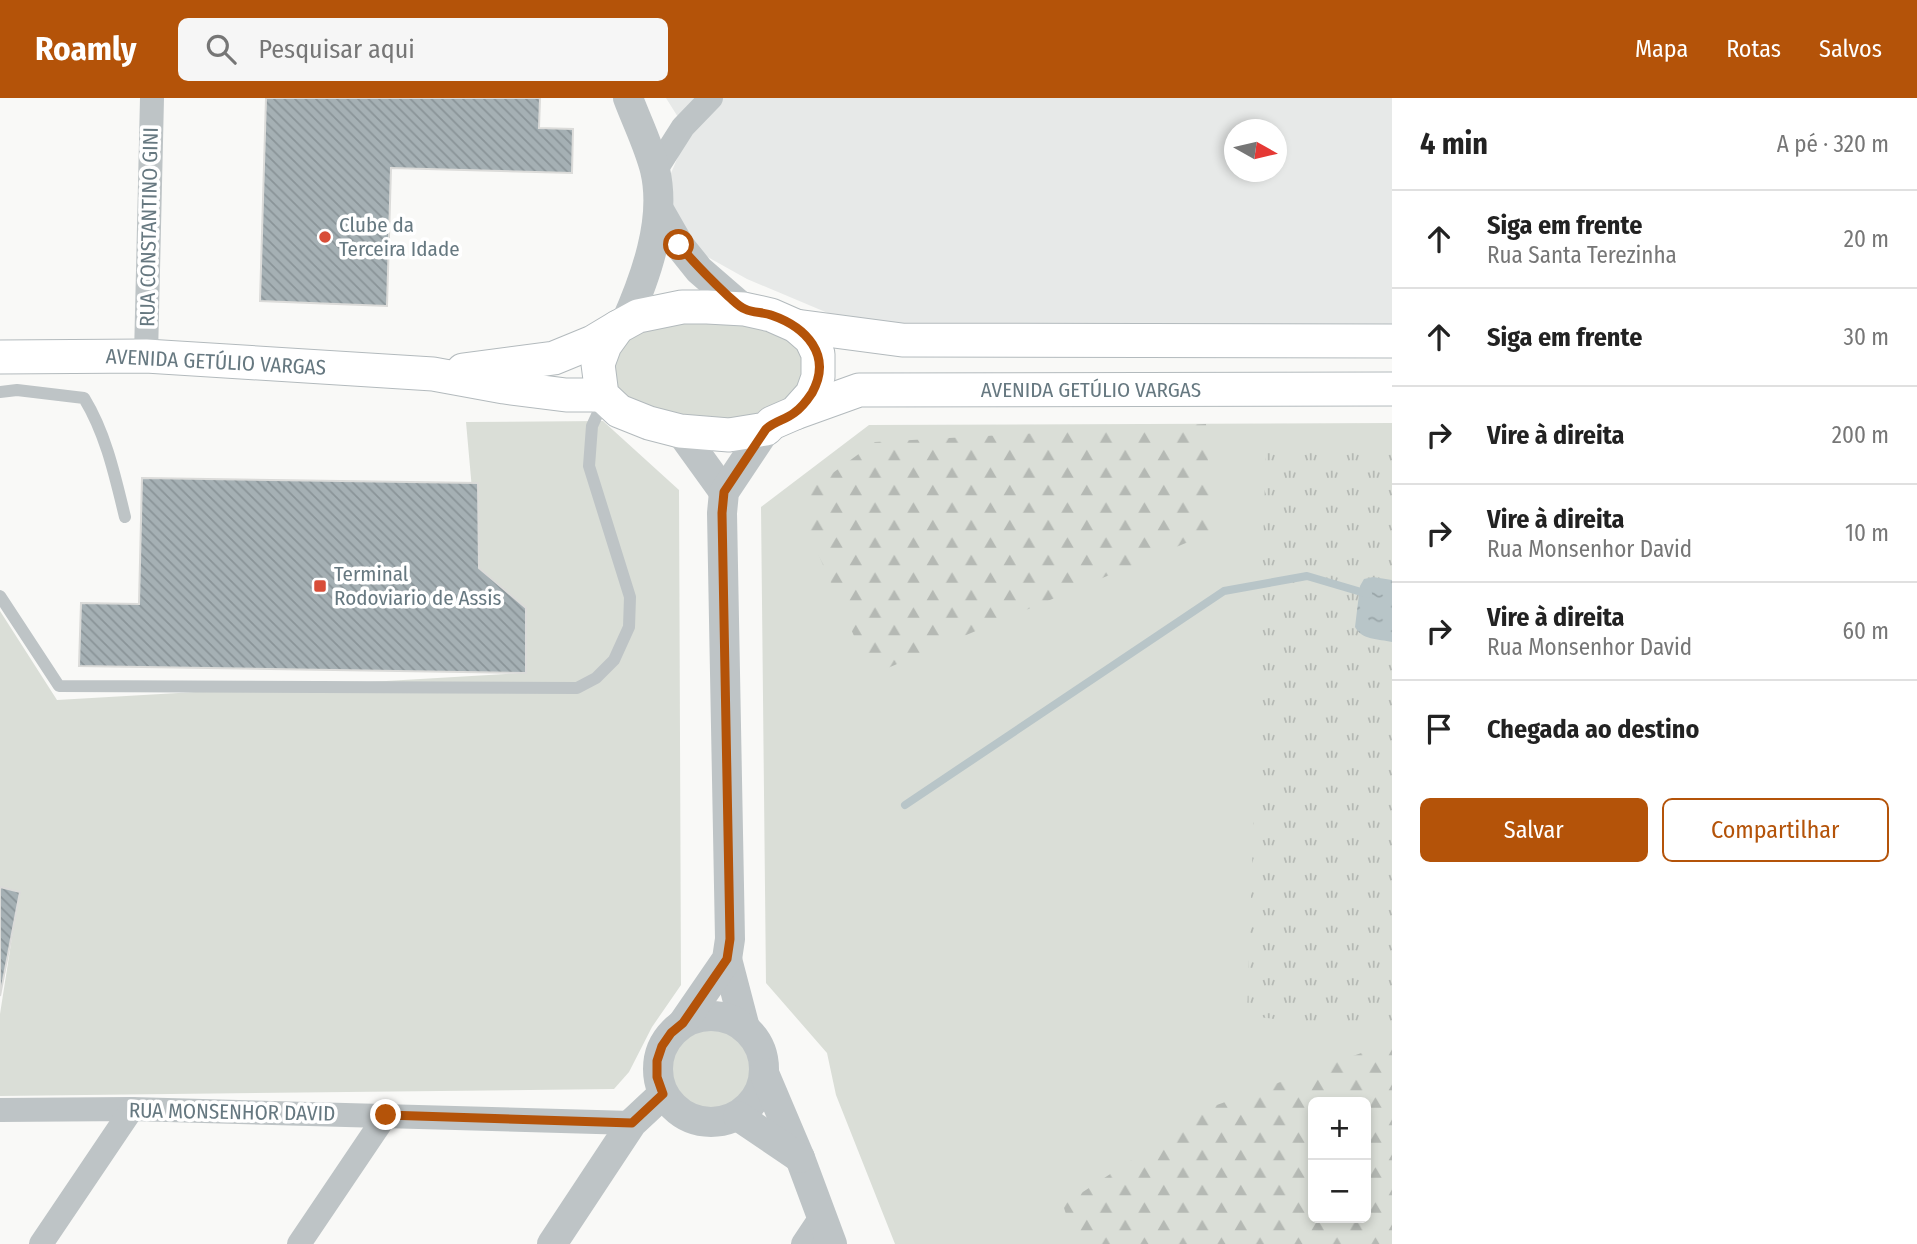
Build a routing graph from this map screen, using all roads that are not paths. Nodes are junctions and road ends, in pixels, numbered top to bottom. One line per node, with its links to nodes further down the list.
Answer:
1 (152, 98): 10 (street, RUA CONSTANTINO GINI)
2 (628, 98): 4 (street)
3 (710, 98): 4 (street)
4 (655, 171): 5 (street)
5 (659, 210): 6 (street); 7 (street)
6 (744, 309): 7 (main road); 8 (main road)
7 (621, 325): 12 (main road, AVENIDA GETÚLIO VARGAS); 15 (main road)
8 (796, 326): 9 (main road); 16 (main road)
9 (1392, 341)
10 (146, 356): 11 (main road, AVENIDA GETÚLIO VARGAS); 12 (main road, AVENIDA GETÚLIO VARGAS)
11 (0, 357)
12 (433, 374): 15 (main road, AVENIDA GETÚLIO VARGAS)
13 (1392, 389): 16 (main road, AVENIDA GETÚLIO VARGAS)
14 (0, 392): 19 (lane)
15 (603, 397): 17 (main road); 20 (lane)
16 (780, 421): 17 (main road); 18 (street)
17 (680, 430): 18 (street)
18 (724, 492): 21 (street)
19 (125, 517)
20 (0, 596)
21 (727, 959): 22 (street); 23 (street)
22 (683, 1023): 23 (street); 25 (street)
23 (745, 1028): 24 (street)
24 (764, 1073): 29 (street); 31 (street)
25 (663, 1094): 29 (street); 30 (street)
26 (132, 1109): 27 (street, RUA MONSENHOR DAVID); 28 (street, RUA MONSENHOR DAVID); 33 (street)
27 (0, 1110)
28 (386, 1115): 30 (street, RUA MONSENHOR DAVID); 34 (street)
29 (738, 1116): 31 (street)
30 (632, 1123): 35 (street)
31 (800, 1158): 32 (street)
32 (827, 1231): 36 (street)
33 (41, 1244)
34 (299, 1244)
35 (552, 1244)
36 (803, 1244)

